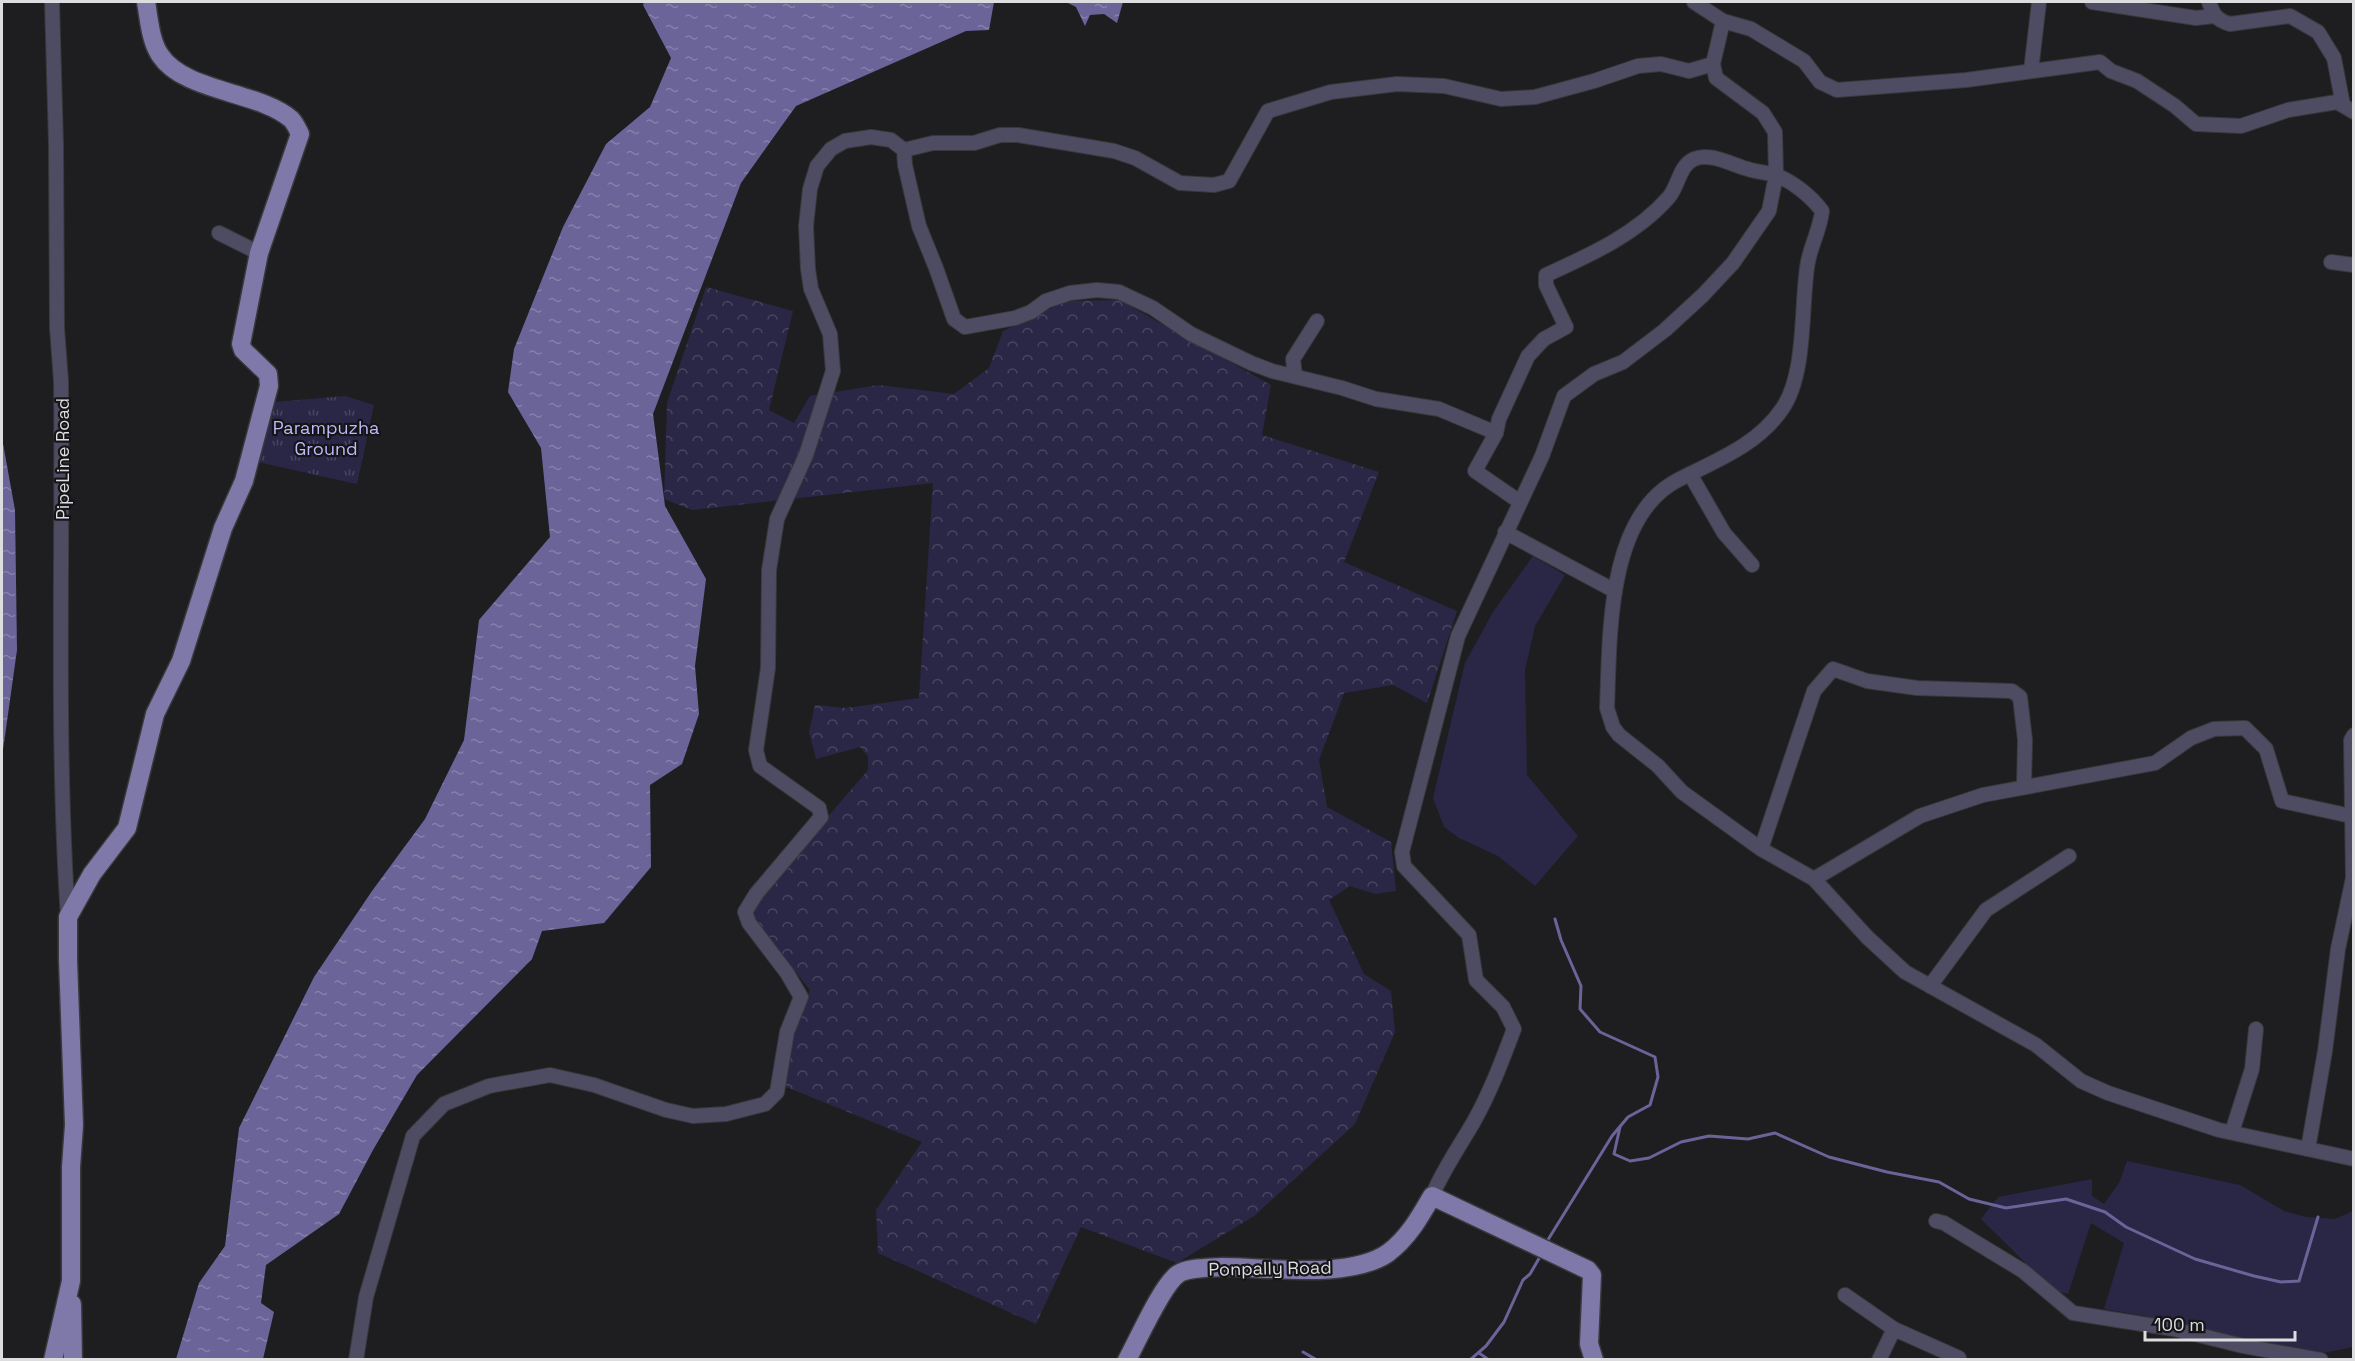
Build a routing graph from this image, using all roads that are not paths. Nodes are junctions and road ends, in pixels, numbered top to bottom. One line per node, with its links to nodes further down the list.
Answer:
1 (52, 2): 32 (street, PipeLine Road)
2 (146, 2): 15 (main road)
3 (1694, 2): 8 (street)
4 (2038, 2): 10 (street)
5 (2092, 2): 7 (street)
6 (2209, 2): 7 (street)
7 (2214, 16): 11 (street)
8 (1723, 21): 9 (street); 10 (street)
9 (1713, 64): 12 (street); 13 (street)
10 (2031, 71): 11 (street)
11 (2348, 108)
12 (904, 150): 19 (street); 46 (street)
13 (1776, 175): 20 (street); 21 (street); 22 (street)
14 (219, 233): 15 (street)
15 (259, 253): 32 (main road)
16 (2331, 262): 17 (street)
17 (2354, 265)
18 (1317, 321): 19 (street)
19 (1295, 376): 20 (street)
20 (1496, 433): 22 (street)
21 (1690, 474): 24 (street); 25 (street)
22 (1520, 502): 23 (street)
23 (1505, 532): 25 (street); 38 (street)
24 (1752, 565)
25 (1615, 591): 29 (street)
26 (2354, 735): 28 (street)
27 (2024, 787): 28 (street); 29 (street); 31 (street)
28 (2351, 816): 36 (street)
29 (1761, 849): 31 (street)
30 (2069, 856): 33 (street)
31 (1814, 879): 33 (street)
32 (68, 917): 40 (main road)
33 (1930, 986): 35 (street)
34 (2256, 1029): 35 (street)
35 (2232, 1132): 36 (street)
36 (2308, 1149): 37 (street)
37 (2354, 1159)
38 (1432, 1196): 47 (main road, Ponpally Road); 48 (main road)
39 (1936, 1221): 50 (street)
40 (71, 1281): 44 (main road); 45 (main road)
41 (1845, 1295): 42 (street)
42 (1894, 1329): 43 (street); 49 (street)
43 (1959, 1358)
44 (53, 1359)
45 (73, 1359)
46 (356, 1359)
47 (1127, 1359)
48 (1594, 1359)
49 (1879, 1359)
50 (2321, 1359)

